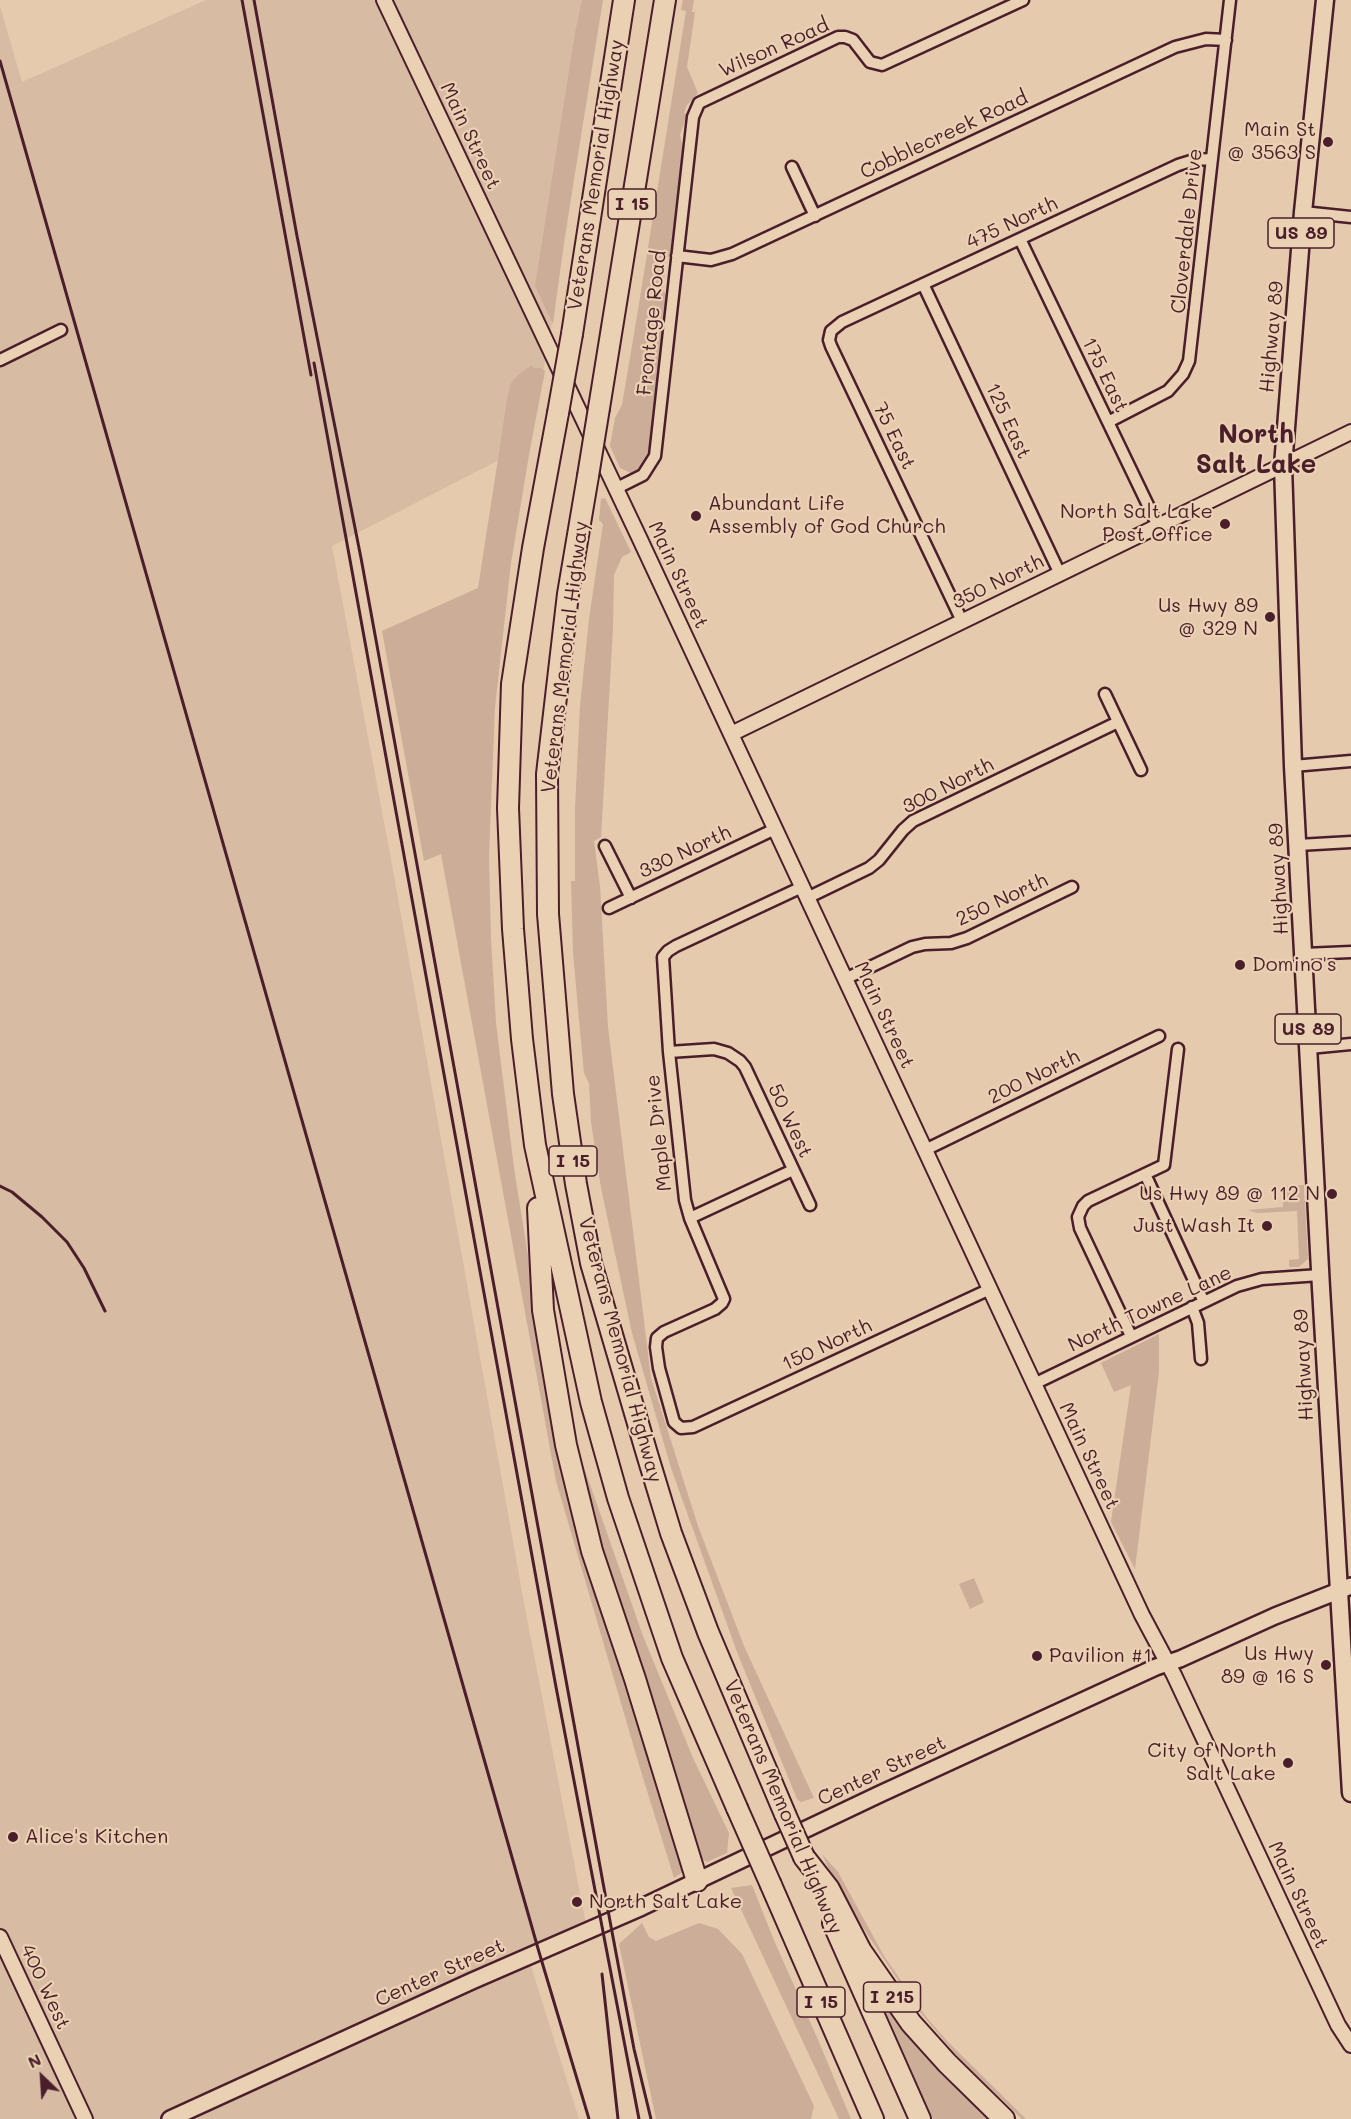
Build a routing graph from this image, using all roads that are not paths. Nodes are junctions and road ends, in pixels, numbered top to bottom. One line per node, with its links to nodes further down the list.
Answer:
1 (384, 0): 23 (street, Main Street)
2 (624, 0): 50 (highway, Veterans Memorial Highway / I 15, bridge)
3 (665, 0): 67 (highway, Veterans Memorial Highway / I 15, bridge)
4 (1023, 0): 8 (street, Wilson Road)
5 (1230, 0): 7 (street, Cloverdale Drive)
6 (1324, 0): 11 (main road, Highway 89 / US 89)
7 (1226, 40): 9 (street, Cloverdale Drive); 12 (street, Cobblecreek Road)
8 (698, 105): 15 (street, Frontage Road)
9 (1212, 159): 14 (street, 475 North); 20 (street, Cloverdale Drive)
10 (792, 167): 12 (street)
11 (1303, 212): 13 (street); 22 (main road, Highway 89 / US 89)
12 (815, 216): 15 (street, Cobblecreek Road)
13 (1351, 217)
14 (1020, 238): 16 (street, 475 North); 20 (street, 175 East)
15 (677, 256): 23 (street, Frontage Road)
16 (922, 284): 18 (street, 475 North); 25 (street, 125 East)
17 (61, 330): 19 (street)
18 (831, 331): 26 (street, 75 East)
19 (0, 360)
20 (1108, 422): 24 (street, 175 East)
21 (1351, 432): 22 (street, 350 North)
22 (1283, 466): 24 (street, 350 North); 31 (main road, Highway 89 / US 89)
23 (615, 489): 29 (street, Main Street)
24 (1158, 526): 25 (street, 350 North)
25 (1060, 574): 26 (street, 350 North)
26 (963, 621): 29 (street, 350 North)
27 (1105, 694): 28 (street)
28 (1118, 722): 32 (street); 38 (street, 300 North)
29 (730, 734): 33 (street, Main Street)
30 (1351, 761): 31 (street)
31 (1293, 766): 35 (main road, Highway 89 / US 89)
32 (1141, 770)
33 (775, 829): 38 (street, Main Street); 39 (street, 330 North)
34 (1351, 842): 35 (street)
35 (1298, 845): 43 (main road, Highway 89 / US 89)
36 (605, 846): 39 (street)
37 (1072, 887): 44 (street, 250 North)
38 (805, 892): 42 (street, 300 North); 44 (street, Main Street)
39 (631, 898): 40 (street, 330 North)
40 (609, 908)
41 (1351, 952): 43 (street)
42 (665, 954): 49 (street, Maple Drive)
43 (1304, 954): 47 (main road, Highway 89 / US 89)
44 (845, 979): 51 (street, Main Street)
45 (1159, 1036): 51 (street, 200 North)
46 (1351, 1044): 47 (street)
47 (1309, 1048): 56 (main road, Highway 89 / US 89)
48 (1178, 1049): 53 (street)
49 (669, 1052): 52 (street, 50 West); 55 (street, Maple Drive)
50 (535, 1145): 68 (highway); 73 (highway, Veterans Memorial Highway / I 15, bridge)
51 (925, 1150): 57 (street, Main Street)
52 (793, 1170): 54 (street, 50 West); 55 (street)
53 (1145, 1174): 58 (street); 61 (street)
54 (810, 1205)
55 (690, 1218): 60 (street, Maple Drive)
56 (1320, 1275): 58 (street, North Towne Lane); 64 (main road, Highway 89 / US 89)
57 (990, 1289): 60 (street, 150 North); 63 (street, Main Street)
58 (1204, 1302): 59 (street, North Towne Lane)
59 (1192, 1307): 61 (street, North Towne Lane); 62 (street)
60 (659, 1335)
61 (1131, 1336): 63 (street, North Towne Lane)
62 (1201, 1359)
63 (1034, 1384): 65 (street, Main Street)
64 (1345, 1589): 65 (main road, Center Street); 66 (main road, Highway 89 / US 89)
65 (1167, 1663): 68 (main road, Center Street); 70 (street, Main Street)
66 (1351, 1793)
67 (804, 1857): 74 (highway, Veterans Memorial Highway / I 15); 75 (highway, I 215)
68 (697, 1881): 72 (main road, Center Street)
69 (0, 1937): 71 (street, 400 West)
70 (1351, 2045)
71 (85, 2119)
72 (170, 2119)
73 (873, 2119)
74 (920, 2119)
75 (1004, 2119)

